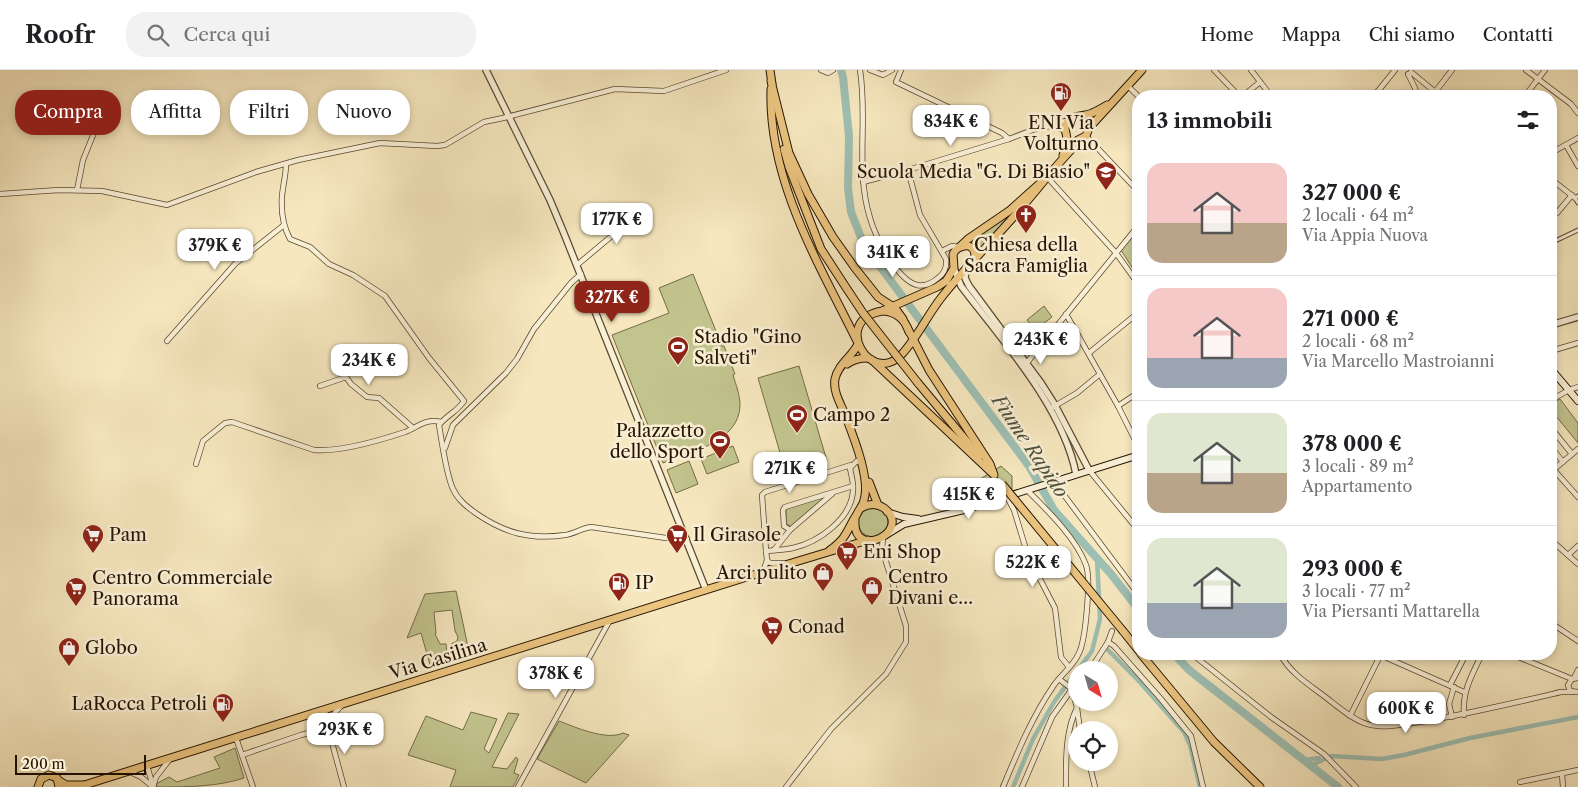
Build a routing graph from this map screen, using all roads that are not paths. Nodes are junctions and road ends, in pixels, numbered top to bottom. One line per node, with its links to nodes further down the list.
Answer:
1 (486, 70): 36 (street)
2 (726, 70): 36 (street)
3 (770, 70): 20 (main road)
4 (821, 70): 5 (street)
5 (834, 70)
6 (860, 70): 54 (street)
7 (870, 70): 8 (street)
8 (892, 70)
9 (901, 70): 45 (street)
10 (1142, 70): 22 (main road)
11 (1214, 70): 24 (street)
12 (1251, 70): 21 (street)
13 (1396, 70): 27 (street)
14 (1452, 70): 30 (street)
15 (1526, 70): 19 (street)
16 (1545, 70): 19 (street)
17 (1402, 71): 18 (street)
18 (1410, 72): 28 (street); 29 (street)
19 (1538, 79): 31 (street); 32 (street)
20 (771, 81): 77 (main road); 87 (main road); 121 (main road, bridge)
21 (1260, 82): 25 (street); 26 (street)
22 (1128, 86): 23 (street); 34 (main road)
23 (1132, 90)
24 (1233, 90)
25 (1250, 90)
26 (1267, 90)
27 (1379, 90)
28 (1416, 90)
29 (1432, 90)
30 (1437, 90)
31 (1530, 90)
32 (1553, 90)
33 (1557, 93): 35 (street)
34 (1114, 101): 37 (main road); 40 (main road)
35 (1578, 113)
36 (506, 117): 50 (street); 70 (street)
37 (1082, 117): 38 (main road); 40 (main road)
38 (1067, 121): 39 (street); 41 (main road)
39 (1044, 127): 41 (street); 45 (street)
40 (1089, 128): 43 (main road)
41 (1067, 134): 46 (main road); 49 (main road)
42 (93, 135): 57 (street)
43 (1086, 136): 46 (main road); 56 (street)
44 (1578, 138): 47 (street)
45 (1008, 139): 52 (street)
46 (1078, 140): 49 (main road)
47 (1566, 145): 48 (street); 51 (street)
48 (1557, 150)
49 (1060, 162): 53 (main road)
50 (286, 164): 57 (street); 62 (street)
51 (1577, 164)
52 (908, 170): 54 (street); 67 (street)
53 (1047, 177): 66 (main road); 68 (street); 69 (main road)
54 (863, 182): 67 (street)
55 (1557, 184): 59 (street)
56 (1132, 185)
57 (77, 190): 58 (street)
58 (0, 194)
59 (1576, 198): 60 (street)
60 (1557, 211)
61 (622, 215): 70 (street)
62 (284, 225): 86 (street); 105 (street)
63 (1578, 230): 65 (street)
64 (1132, 234): 68 (street)
65 (1557, 240)
66 (956, 247): 67 (street); 69 (main road); 71 (main road)
67 (942, 251)
68 (1116, 253): 74 (street); 79 (street)
69 (974, 260): 72 (main road)
70 (577, 265): 73 (street)
71 (954, 268): 75 (street); 77 (main road)
72 (966, 270): 75 (main road); 93 (street)
73 (581, 274): 110 (street); 138 (street)
74 (1132, 275)
75 (955, 282): 76 (main road); 85 (main road)
76 (962, 287): 93 (street)
77 (894, 305): 78 (main road); 82 (main road)
78 (882, 310): 82 (main road); 87 (main road)
79 (1066, 314): 91 (street); 93 (street)
80 (1578, 317): 83 (street)
81 (1132, 318): 91 (street)
82 (902, 319): 84 (main road)
83 (1557, 323)
84 (908, 327): 85 (main road); 90 (main road)
85 (915, 336): 90 (main road); 121 (main road)
86 (167, 341)
87 (858, 343): 92 (main road); 114 (main road)
88 (1578, 343): 89 (street)
89 (1557, 349)
90 (905, 351): 92 (main road)
91 (1089, 353): 94 (street)
92 (870, 359): 121 (main road); 125 (main road)
93 (1025, 365): 102 (street); 104 (street)
94 (1100, 374): 102 (street); 103 (street)
95 (1557, 376): 98 (main road)
96 (320, 386): 106 (street)
97 (1578, 387): 98 (street)
98 (1569, 390): 100 (street); 101 (main road)
99 (1132, 397): 103 (street)
100 (1557, 397)
101 (1578, 401)
102 (1056, 405): 104 (street); 119 (street)
103 (1118, 406): 107 (street)
104 (1049, 408): 120 (street)
105 (441, 422): 106 (street); 110 (street)
106 (413, 428): 116 (street)
107 (1132, 434)
108 (1557, 435): 112 (street)
109 (1578, 449): 112 (street)
110 (444, 453): 138 (street)
111 (1557, 454): 115 (street)
112 (1572, 454): 115 (street)
113 (1132, 457): 119 (main road)
114 (861, 462): 117 (street); 125 (main road)
115 (1563, 462): 118 (street)
116 (196, 464)
117 (852, 464): 124 (street); 144 (street)
118 (1557, 467)
119 (1089, 470): 120 (main road); 135 (street)
120 (1076, 474): 123 (main road)
121 (994, 475): 158 (main road, bridge)
122 (1557, 476): 129 (street)
123 (1053, 482): 126 (main road); 151 (street)
124 (853, 486): 127 (street); 143 (street)
125 (868, 486): 130 (main road); 131 (main road, Via Casilina)
126 (1030, 489): 128 (main road); 167 (street)
127 (834, 492): 136 (street); 136 (street)
128 (1007, 497): 134 (main road); 169 (street)
129 (1578, 497)
130 (878, 505): 131 (main road); 132 (main road)
131 (861, 508): 133 (main road, Via Casilina)
132 (888, 512): 134 (main road); 137 (main road)
133 (855, 517): 139 (main road); 145 (main road, Via Casilina)
134 (924, 519): 137 (main road)
135 (1132, 522)
136 (790, 530): 143 (street)
137 (884, 536): 139 (main road, Via Casilina); 142 (street)
138 (686, 539): 152 (street)
139 (871, 541): 142 (street); 145 (main road, Via Casilina)
140 (1557, 545): 146 (street)
141 (1578, 546): 146 (street)
142 (882, 549): 207 (street)
143 (774, 550): 144 (street)
144 (766, 551): 147 (street)
145 (828, 552): 148 (main road, Via Casilina)
146 (1568, 555): 149 (street)
147 (767, 560): 148 (street); 150 (street)
148 (795, 562): 150 (main road, Via Casilina)
149 (1578, 564)
150 (763, 572): 152 (main road, Via Casilina)
151 (1132, 586)
152 (706, 590): 153 (main road, Via Casilina)
153 (610, 620): 181 (main road, Via Casilina); 206 (street)
154 (1557, 627): 156 (street)
155 (1112, 631): 157 (street)
156 (1578, 641)
157 (1108, 642): 168 (street); 212 (street)
158 (1132, 642)
159 (1146, 660): 213 (main road)
160 (1200, 660): 214 (street)
161 (1284, 660): 186 (street)
162 (1377, 660): 186 (street)
163 (1394, 660): 176 (street)
164 (1463, 660): 176 (street)
165 (1479, 660): 178 (street)
166 (1527, 660): 172 (street)
167 (1074, 661)
168 (1096, 661)
169 (1068, 666)
170 (1068, 668): 174 (street)
171 (1578, 670): 173 (street)
172 (1562, 673): 173 (street); 177 (street)
173 (1575, 678): 177 (street)
174 (1059, 680): 175 (street); 208 (street)
175 (1068, 685)
176 (1452, 686): 178 (street); 187 (street)
177 (1572, 690): 180 (street); 184 (street)
178 (1464, 692): 184 (street)
179 (1068, 696): 209 (street)
180 (1578, 699)
181 (344, 704): 182 (main road, Via Casilina); 189 (street)
182 (322, 710): 185 (main road, Via Casilina); 188 (street); 189 (street)
183 (1075, 711): 210 (street)
184 (1464, 715): 187 (street)
185 (306, 716): 188 (street); 191 (main road, Via Casilina)
186 (1350, 716): 187 (street)
187 (1452, 717)
188 (322, 722): 190 (street)
189 (330, 722): 190 (street)
190 (328, 728): 192 (street); 205 (street)
191 (236, 738): 192 (street); 193 (main road, Via Casilina)
192 (242, 755): 204 (street)
193 (170, 759): 194 (main road, Via Casilina); 203 (street)
194 (147, 766): 197 (main road, Via Casilina); 203 (street)
195 (1578, 770): 198 (street)
196 (1092, 771): 211 (street)
197 (130, 772): 201 (main road, Via Casilina); 203 (street)
198 (1562, 774): 199 (street); 215 (street)
199 (1520, 782)
200 (59, 784): 201 (main road, Via Casilina); 202 (main road, Via Casilina)
201 (82, 786)
202 (38, 787)
203 (153, 787)
204 (253, 787)
205 (344, 787)
206 (518, 787)
207 (786, 787)
208 (1003, 787)
209 (1022, 787)
210 (1066, 787)
211 (1096, 787)
212 (1203, 787)
213 (1260, 787)
214 (1356, 787)
215 (1563, 787)

